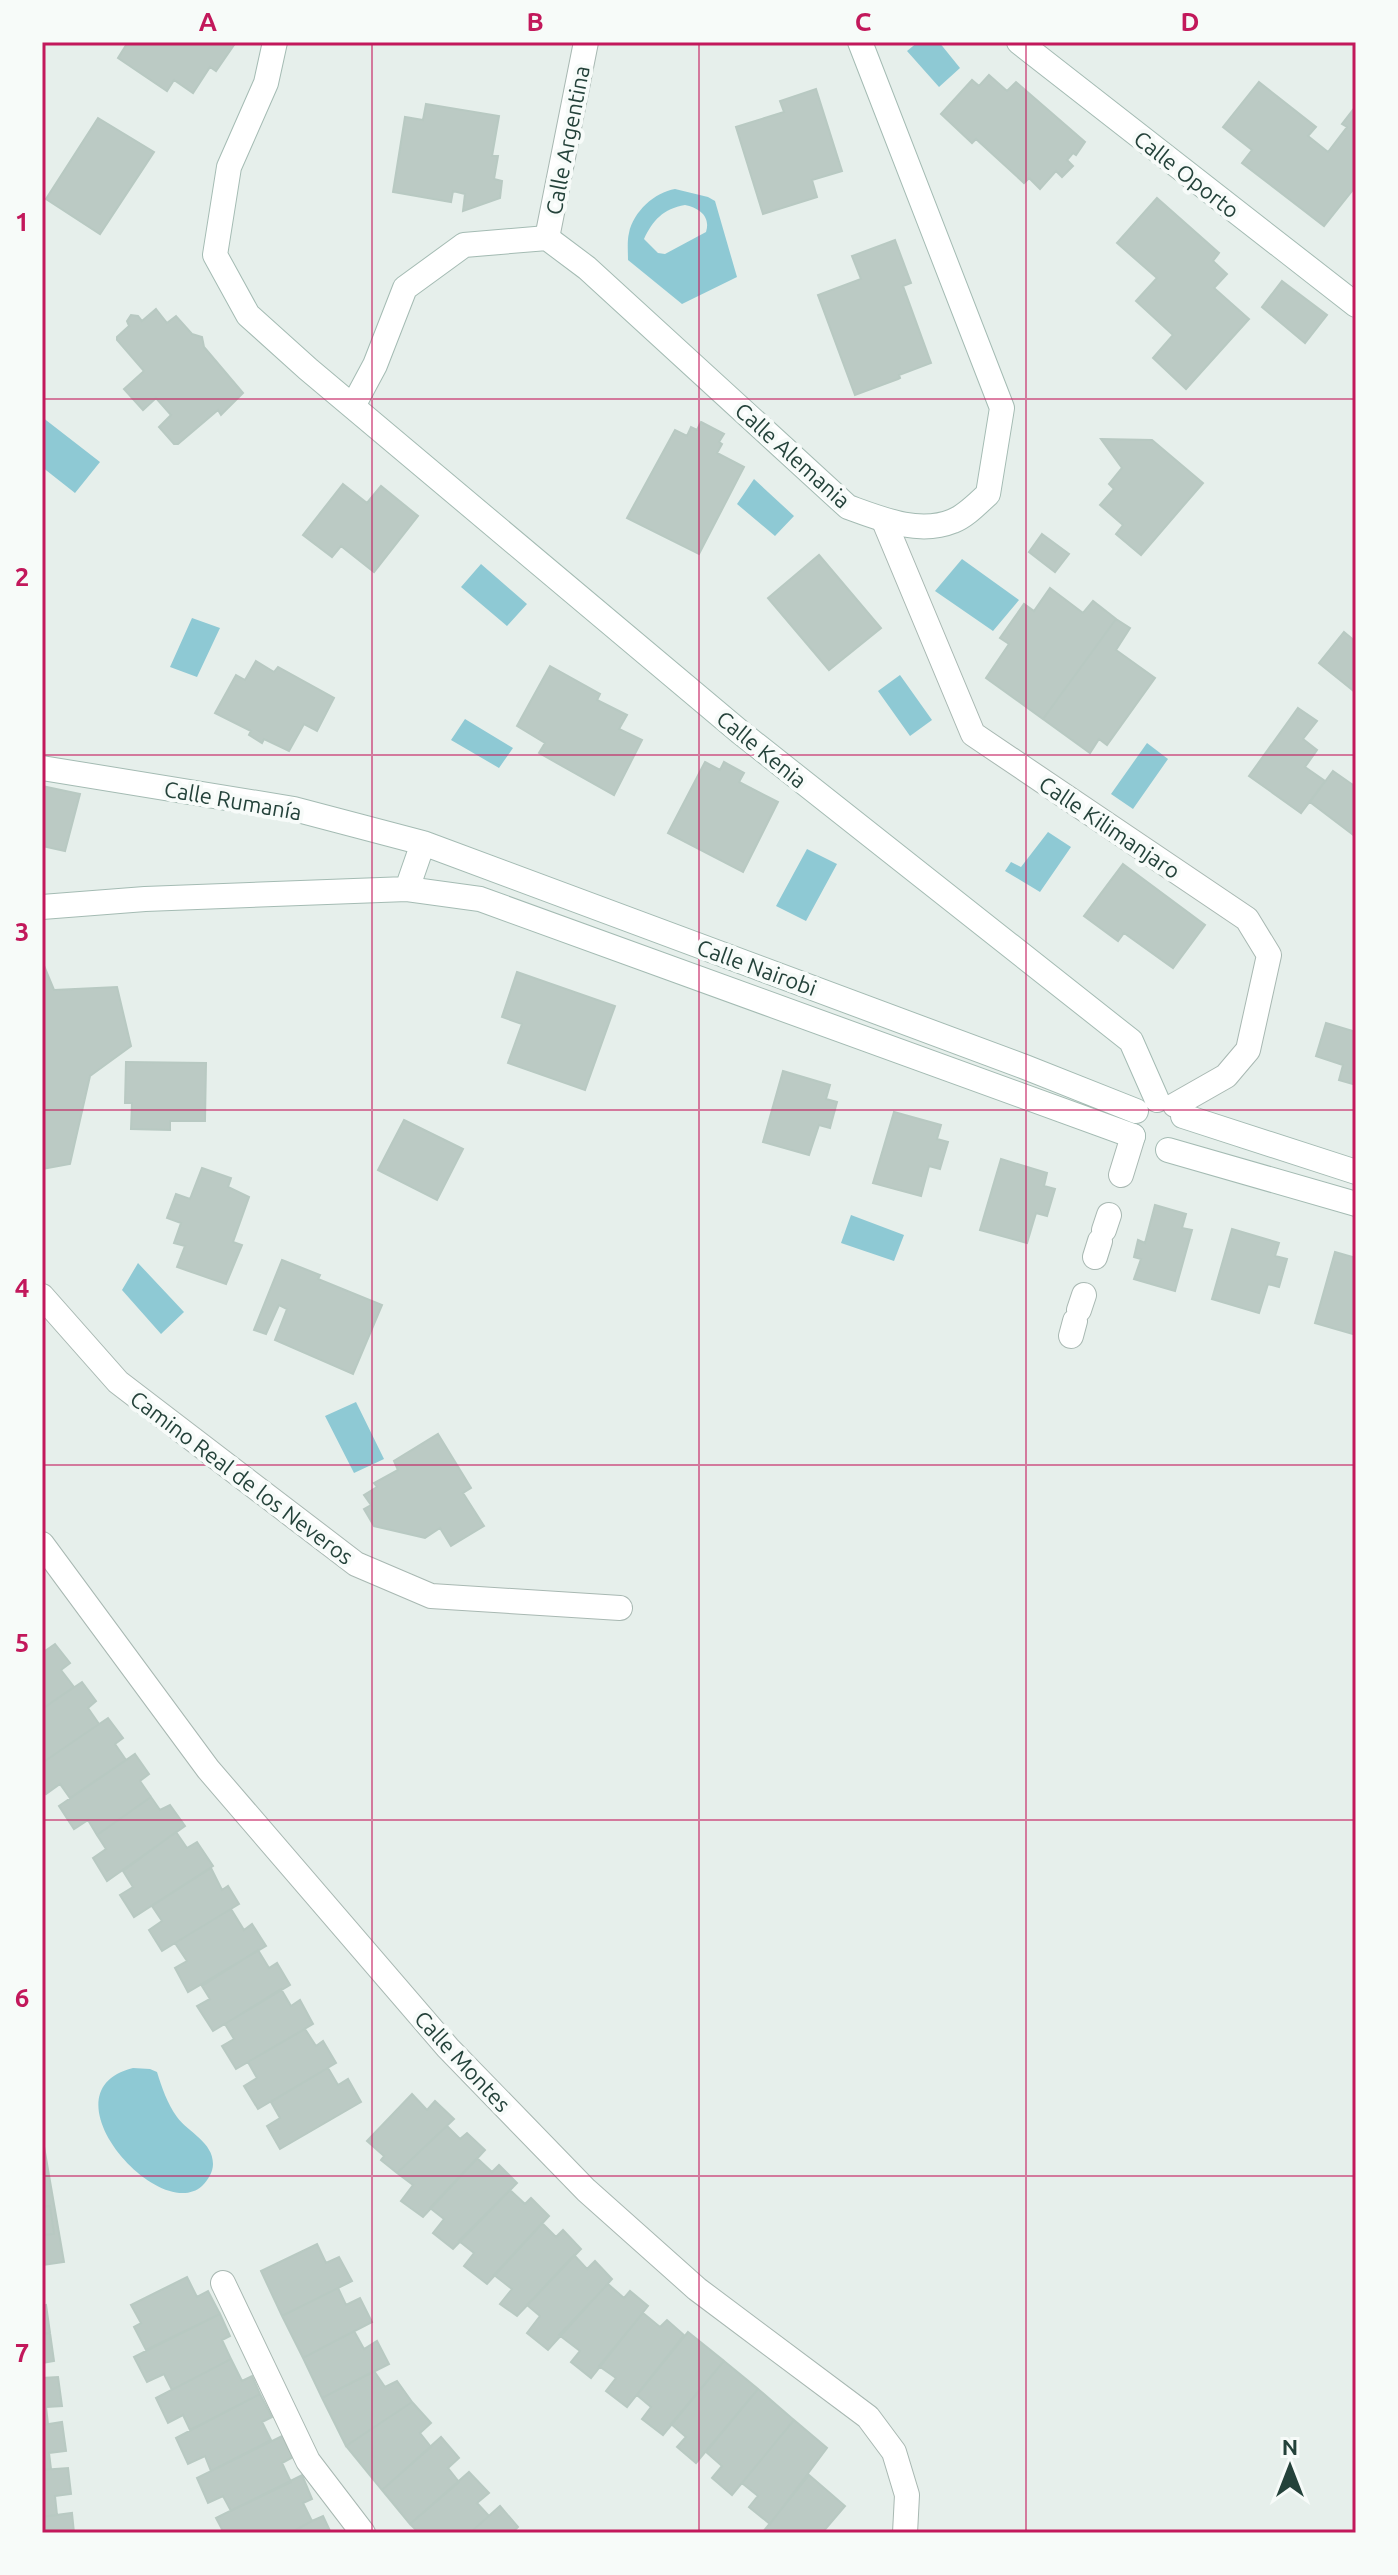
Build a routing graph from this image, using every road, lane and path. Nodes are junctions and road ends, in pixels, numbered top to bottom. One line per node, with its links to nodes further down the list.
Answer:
1 (275, 42): 7 (street)
2 (586, 42): 5 (street, Calle Argentina)
3 (860, 42): 8 (street, Calle Alemania)
4 (1019, 42): 6 (street, Calle Oporto)
5 (547, 238): 7 (street); 8 (street, Calle Alemania)
6 (1355, 304)
7 (353, 406): 13 (street, Calle Kenia)
8 (884, 521): 13 (street, Calle Kilimanjaro)
9 (42, 768): 10 (street, Calle Rumanía)
10 (423, 843): 11 (street); 13 (street, Calle Nairobi)
11 (407, 889): 12 (street, Calle Nairobi); 14 (street, Calle Nairobi)
12 (42, 907)
13 (1163, 1108): 14 (street); 15 (street); 16 (street, Calle Nairobi)
14 (1133, 1136): 15 (street); 18 (street)
15 (1168, 1150): 17 (street)
16 (1356, 1172)
17 (1356, 1204)
18 (1096, 1256)
19 (42, 1296): 21 (street, Camino Real de los Neveros)
20 (42, 1544): 24 (street, Calle Montes)
21 (620, 1608)
22 (223, 2283): 23 (street)
23 (363, 2533)
24 (905, 2533)

